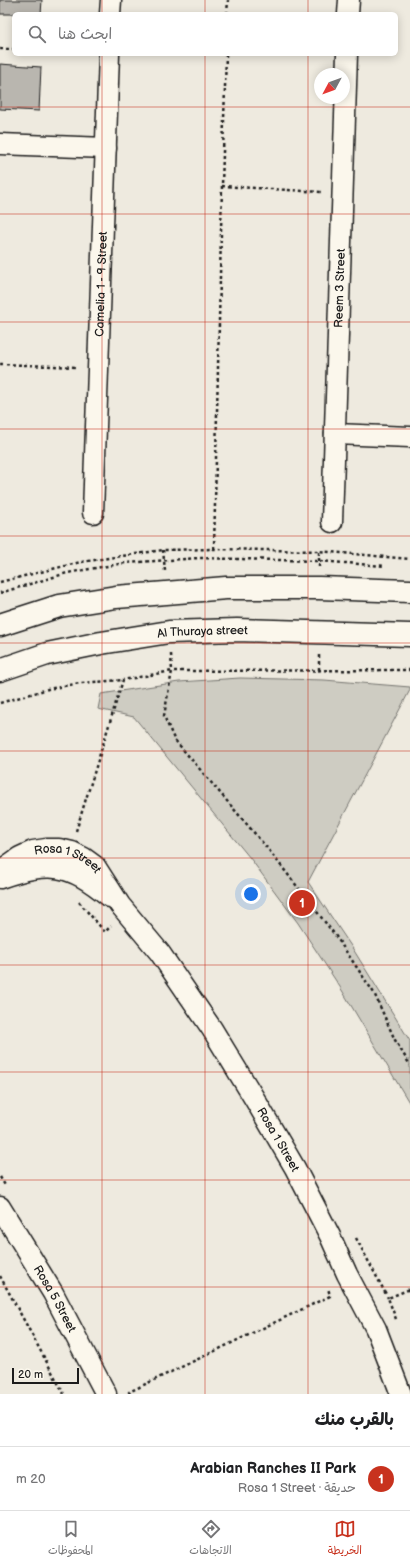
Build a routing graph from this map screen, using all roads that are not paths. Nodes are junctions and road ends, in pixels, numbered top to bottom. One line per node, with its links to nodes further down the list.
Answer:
1 (111, 0): 3 (street)
2 (349, 0): 4 (street)
3 (110, 12)
4 (348, 12)
5 (109, 56): 8 (street, Camelia 1 - 9 Street)
6 (347, 56): 9 (street, Reem 3 Street)
7 (0, 144): 8 (street)
8 (106, 148): 11 (street, Camelia 1 - 9 Street)
9 (335, 434): 10 (street); 12 (street, Reem 3 Street)
10 (410, 437)
11 (93, 514)
12 (332, 522)
13 (410, 592): 14 (street)
14 (0, 625)
15 (410, 635): 16 (street, Al Thuraya street)
16 (0, 670)
17 (0, 872): 19 (street, Rosa 1 Street)
18 (0, 878): 19 (street, Rosa 1 Street)
19 (120, 905): 22 (street, Rosa 1 Street)
20 (0, 1207): 21 (street, Rosa 5 Street)
21 (106, 1394)
22 (401, 1394)

